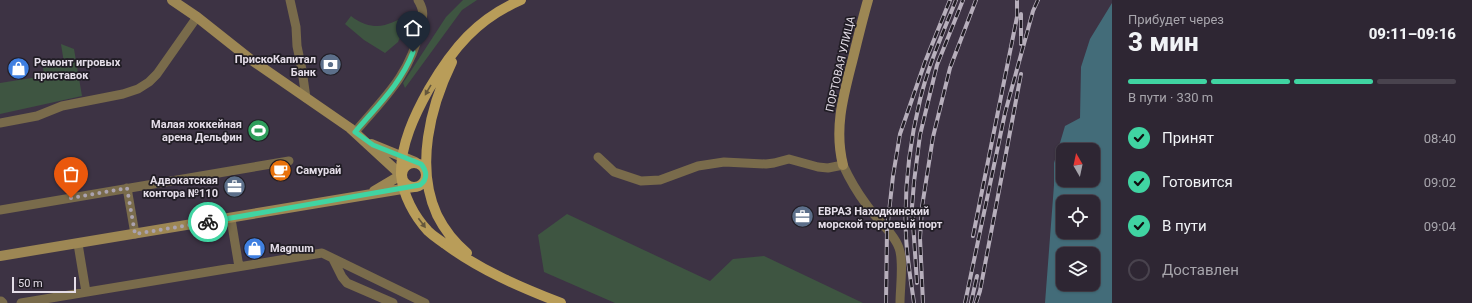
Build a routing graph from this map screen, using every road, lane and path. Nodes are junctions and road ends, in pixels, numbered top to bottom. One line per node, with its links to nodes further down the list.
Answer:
1 (172, 0): 6 (main road)
2 (290, 0): 8 (street)
3 (418, 0): 10 (street)
4 (521, 0): 7 (main road)
5 (868, 0): 16 (main road, ПОРТОВАЯ УЛИЦА)
6 (198, 17): 8 (main road); 9 (street)
7 (467, 36): 12 (main road, one-way to 12); 17 (main road)
8 (306, 98): 10 (main road)
9 (0, 123)
10 (355, 132): 11 (main road)
11 (364, 140): 12 (main road); 18 (main road)
12 (402, 156): 15 (main road); 18 (main road)
13 (598, 158): 16 (street)
14 (288, 161): 20 (street)
15 (415, 162): 17 (main road); 18 (main road)
16 (843, 165): 36 (street)
17 (426, 173): 19 (main road); 30 (main road)
18 (402, 175): 19 (main road); 21 (main road); 22 (main road)
19 (414, 187): 21 (main road)
20 (127, 188): 23 (street); 25 (street)
21 (404, 189): 22 (main road); 30 (main road, one-way to 30)
22 (359, 196): 24 (main road)
23 (0, 210)
24 (231, 219): 25 (main road); 29 (street)
25 (135, 234): 26 (main road)
26 (78, 244): 27 (main road); 31 (street)
27 (0, 256)
28 (333, 259): 29 (street); 33 (street); 34 (street)
29 (239, 267): 31 (street)
30 (492, 274): 35 (main road)
31 (86, 292): 32 (street)
32 (21, 303)
33 (393, 303)
34 (425, 303)
35 (561, 303)
36 (900, 303)

